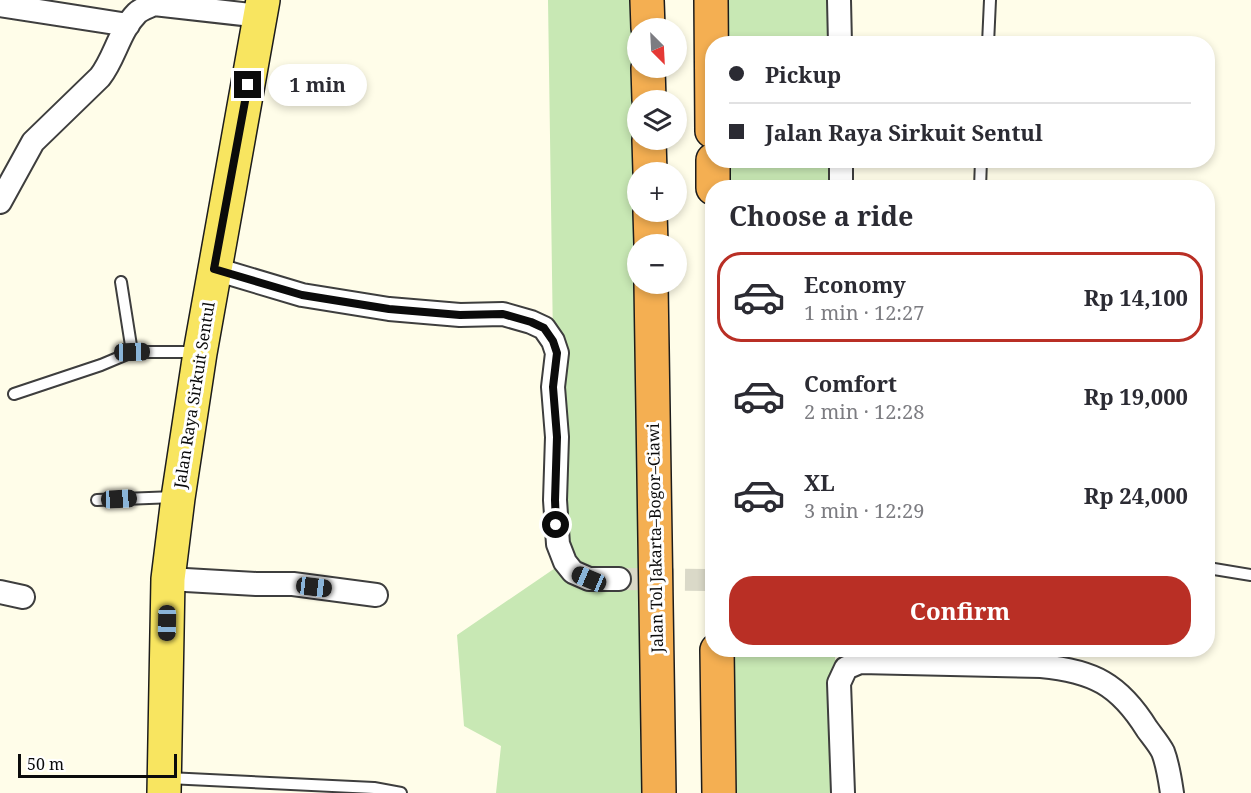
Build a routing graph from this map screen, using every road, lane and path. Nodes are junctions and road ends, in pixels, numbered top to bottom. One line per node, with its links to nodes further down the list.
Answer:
1 (647, 0): 7 (highway)
2 (711, 0): 9 (highway)
3 (839, 0): 10 (street)
4 (990, 0): 11 (lane)
5 (0, 5): 8 (street)
6 (261, 8): 8 (street); 13 (main road, Jalan Raya Sirkuit Sentul)
7 (648, 18)
8 (128, 25): 12 (street)
9 (711, 36)
10 (840, 36)
11 (988, 36)
12 (0, 202)
13 (214, 269): 17 (main road, Jalan Raya Sirkuit Sentul); 24 (street)
14 (121, 282): 16 (lane)
15 (651, 294): 33 (highway, Jalan Tol Jakarta–Bogor–Ciawi)
16 (132, 352): 17 (lane); 18 (lane)
17 (200, 353): 19 (main road, Jalan Raya Sirkuit Sentul)
18 (14, 394)
19 (178, 498): 20 (lane); 23 (main road, Jalan Raya Sirkuit Sentul)
20 (97, 500)
21 (1215, 569): 22 (lane)
22 (1251, 575)
23 (168, 579): 26 (street); 31 (main road, Jalan Raya Sirkuit Sentul)
24 (619, 579)
25 (0, 592): 27 (street)
26 (376, 596)
27 (23, 597)
28 (717, 657): 34 (highway)
29 (855, 657): 35 (street)
30 (874, 657): 36 (street)
31 (164, 785): 32 (lane)
32 (401, 793)
33 (659, 793)
34 (719, 793)
35 (843, 793)
36 (1172, 793)

